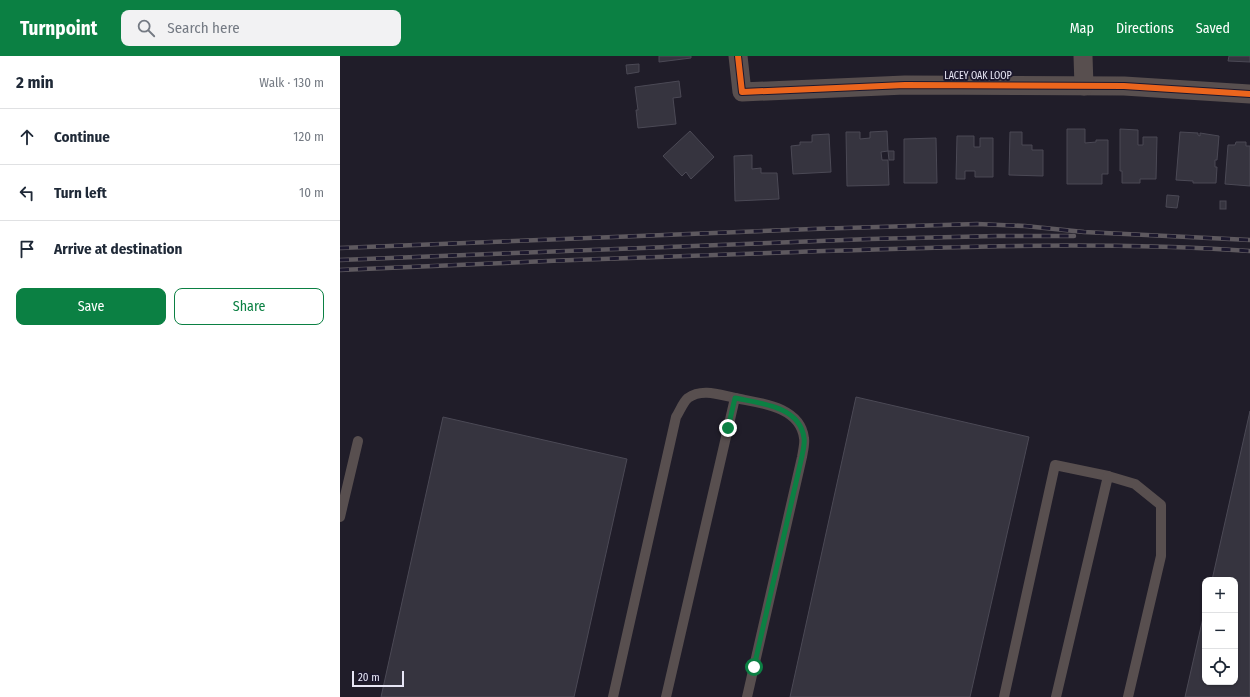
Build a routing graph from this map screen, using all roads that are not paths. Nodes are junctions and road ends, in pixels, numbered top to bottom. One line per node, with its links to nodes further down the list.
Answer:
1 (738, 56): 3 (street, LACEY OAK LOOP)
2 (1083, 56): 3 (street)
3 (1084, 86): 4 (street, LACEY OAK LOOP)
4 (1250, 94)
5 (735, 398): 9 (lane); 10 (lane); 11 (lane)
6 (358, 441): 8 (lane)
7 (1108, 476): 12 (lane); 13 (lane); 14 (lane)
8 (340, 517)
9 (613, 697)
10 (666, 697)
11 (747, 697)
12 (1004, 697)
13 (1056, 697)
14 (1128, 697)

